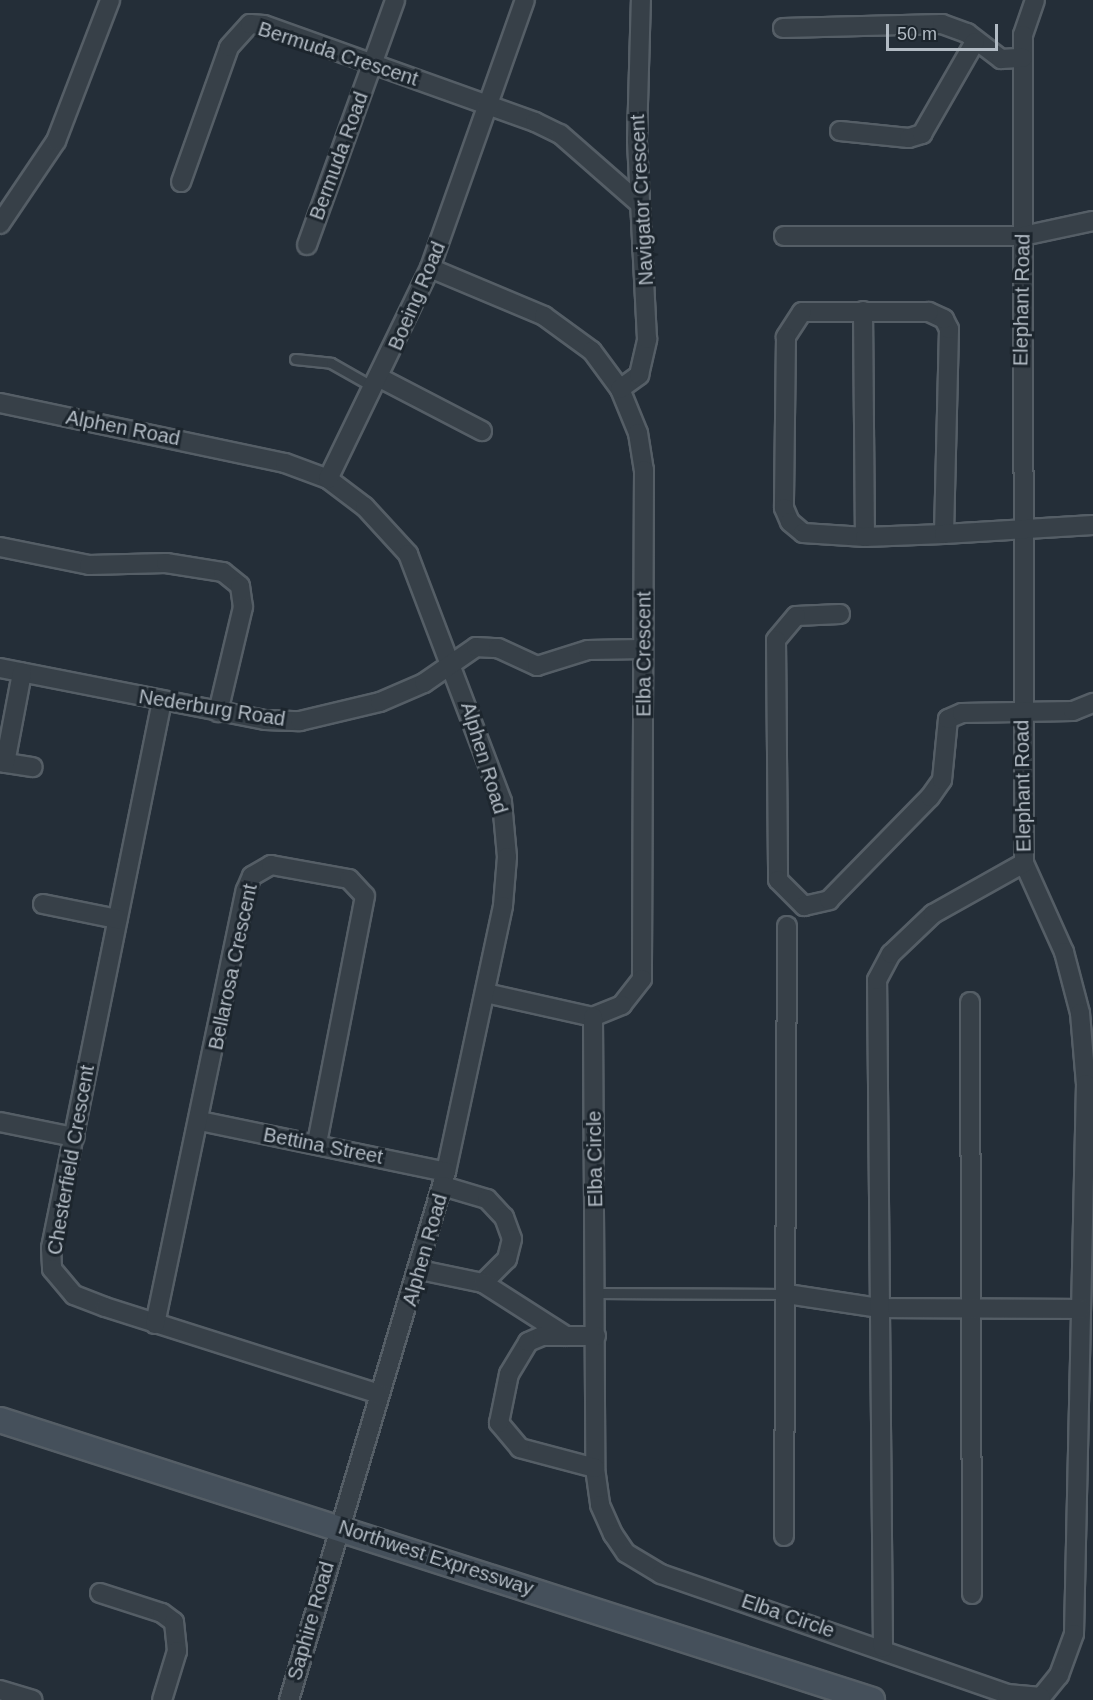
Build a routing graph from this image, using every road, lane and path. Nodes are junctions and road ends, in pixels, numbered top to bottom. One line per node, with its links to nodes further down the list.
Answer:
1 (110, 0): 15 (street)
2 (395, 0): 9 (street, Bermuda Road)
3 (525, 0): 10 (street, Boeing Road)
4 (641, 0): 13 (street, Navigator Crescent)
5 (1035, 0): 8 (street, Elephant Road)
6 (783, 28): 7 (street)
7 (975, 42): 8 (street); 11 (street)
8 (1023, 58): 17 (street, Elephant Road)
9 (373, 63): 10 (street, Bermuda Crescent); 12 (street, Bermuda Crescent); 18 (street, Bermuda Road)
10 (489, 105): 13 (street, Bermuda Crescent); 19 (street, Boeing Road)
11 (840, 131)
12 (181, 182)
13 (640, 204): 23 (street, Navigator Crescent)
14 (1093, 221): 17 (street)
15 (0, 224)
16 (784, 236): 17 (street)
17 (1023, 236): 28 (street, Elephant Road)
18 (307, 245)
19 (430, 268): 22 (street, Boeing Road); 23 (street, Elba Crescent)
20 (863, 311): 29 (street); 30 (street); 30 (street)
21 (294, 358): 22 (lane)
22 (377, 383): 25 (street); 26 (street, Boeing Road)
23 (620, 389): 33 (street, Elba Crescent)
24 (0, 403): 26 (street, Alphen Road)
25 (483, 431)
26 (328, 479): 34 (street, Alphen Road)
27 (1093, 525): 28 (street)
28 (1020, 527): 29 (street); 40 (street, Elephant Road)
29 (944, 534): 30 (street)
30 (865, 537)
31 (0, 548): 39 (street)
32 (840, 614): 40 (street)
33 (643, 649): 34 (street, Nederburg Road); 49 (street, Elba Crescent)
34 (452, 666): 39 (street, Nederburg Road); 47 (street, Alphen Road)
35 (0, 668): 36 (street, Nederburg Road)
36 (22, 673): 37 (street, Nederburg Road); 41 (street)
37 (162, 701): 39 (street, Nederburg Road); 45 (street, Chesterfield Crescent)
38 (1093, 703): 40 (street)
39 (218, 712)
40 (1022, 715): 43 (street, Elephant Road)
41 (3, 762): 42 (street)
42 (33, 767)
43 (1024, 863): 59 (street); 61 (street, Elephant Road)
44 (43, 904): 45 (street)
45 (117, 919): 52 (street, Chesterfield Crescent)
46 (787, 926): 58 (street)
47 (486, 993): 49 (street); 54 (street, Alphen Road)
48 (969, 1002): 60 (street)
49 (593, 1017): 57 (street, Elba Circle)
50 (0, 1122): 52 (street)
51 (200, 1122): 53 (street, Bettina Street); 53 (street, Bellarosa Crescent); 62 (street, Bellarosa Crescent)
52 (74, 1137): 62 (street, Chesterfield Crescent)
53 (317, 1144): 54 (street, Bettina Street)
54 (445, 1179): 55 (street, Alphen Road); 56 (street, Bettina Street)
55 (420, 1270): 56 (street); 65 (street, Alphen Road)
56 (483, 1283): 63 (street)
57 (596, 1293): 58 (lane); 64 (street, Elba Circle)
58 (787, 1294): 59 (street); 70 (street)
59 (880, 1308): 60 (street); 73 (street)
60 (971, 1308): 61 (street); 72 (street)
61 (1081, 1309): 75 (street, Elephant Road)
62 (155, 1324): 65 (street, Chesterfield Crescent)
63 (566, 1336): 64 (street); 68 (street)
64 (596, 1336): 68 (street, Elba Circle)
65 (380, 1394): 69 (street, Alphen Road)
66 (0, 1419): 69 (main road, Northwest Expressway)
67 (0, 1434): 69 (main road, Northwest Expressway)
68 (595, 1468): 73 (street, Elba Circle)
69 (336, 1534): 78 (street, Saphire Road); 79 (main road, Northwest Expressway); 80 (main road, Northwest Expressway)
70 (784, 1536)
71 (100, 1593): 77 (street)
72 (972, 1594)
73 (883, 1648): 75 (street, Elba Circle)
74 (0, 1690): 76 (street)
75 (1043, 1698)
76 (32, 1700)
77 (162, 1700)
78 (289, 1700)
79 (833, 1700)
80 (872, 1700)

